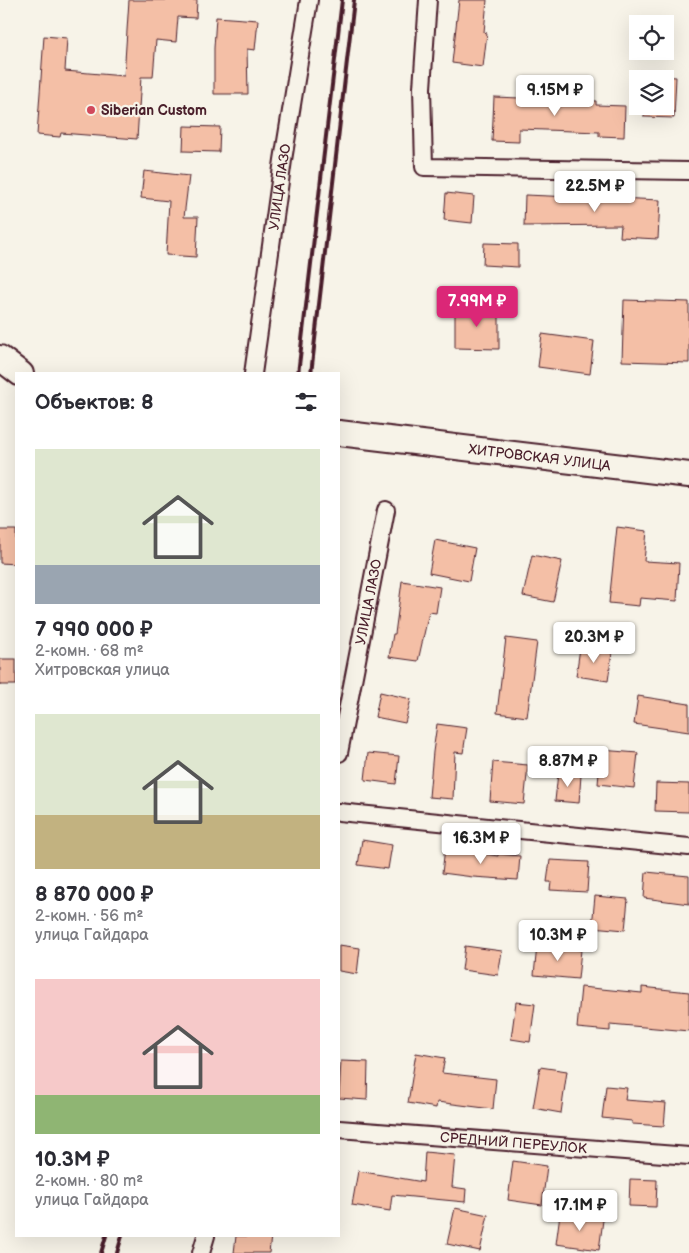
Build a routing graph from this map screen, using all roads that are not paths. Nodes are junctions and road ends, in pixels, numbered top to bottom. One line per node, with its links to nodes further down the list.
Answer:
1 (309, 0): 6 (street, УЛИЦА ЛАЗО)
2 (428, 0): 3 (street)
3 (689, 171)
4 (0, 358): 5 (main road)
5 (18, 372)
6 (253, 372)
7 (340, 433): 8 (main road, ХИТРОВСКАЯ УЛИЦА)
8 (689, 475)
9 (386, 510): 10 (street, УЛИЦА ЛАЗО)
10 (340, 748)
11 (340, 812): 12 (street)
12 (689, 847)
13 (340, 1128): 14 (street, СРЕДНИЙ ПЕРЕУЛОК)
14 (689, 1156)
15 (206, 1237): 16 (street)
16 (200, 1253)

